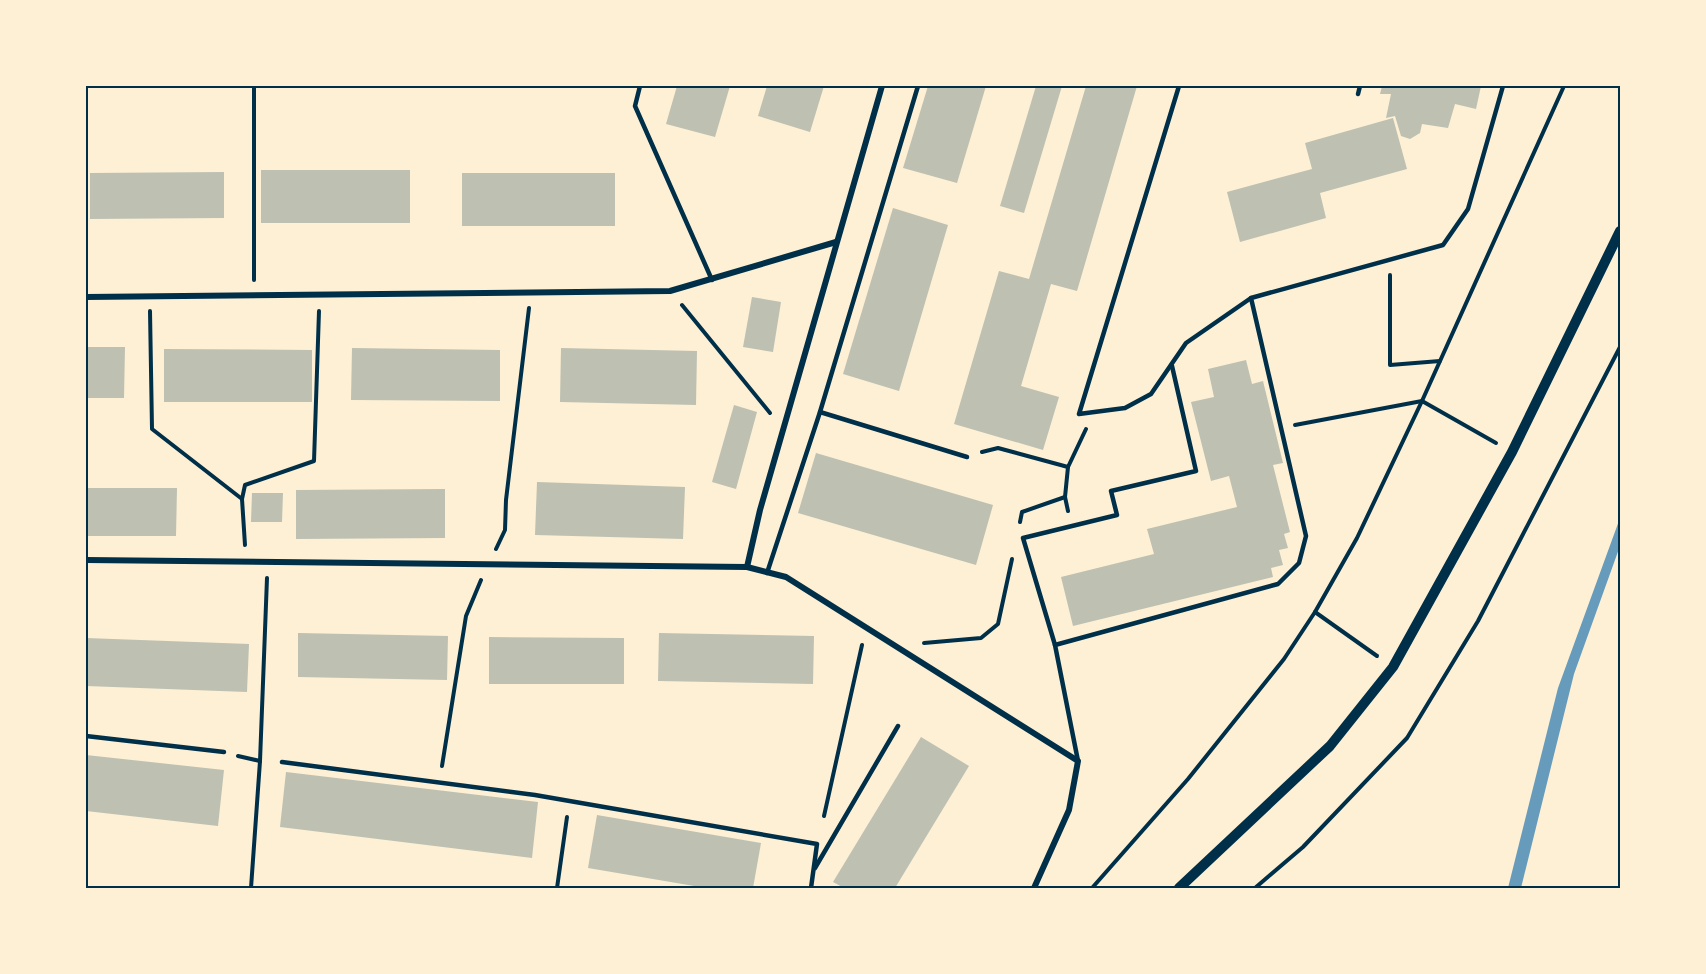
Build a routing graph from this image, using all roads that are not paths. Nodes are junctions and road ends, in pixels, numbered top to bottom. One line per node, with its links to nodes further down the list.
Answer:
1 (640, 86): 10 (lane)
2 (882, 86): 9 (street)
3 (918, 86): 14 (lane)
4 (1179, 86): 13 (lane)
5 (1360, 86): 7 (lane)
6 (1503, 86): 12 (lane)
7 (1358, 94)
8 (1620, 231): 28 (street)
9 (836, 242): 10 (street); 17 (street)
10 (712, 280): 11 (street)
11 (86, 297)
12 (1251, 298): 13 (lane); 19 (lane)
13 (1172, 366): 19 (lane)
14 (820, 412): 15 (lane); 18 (lane)
15 (967, 457)
16 (86, 560): 17 (street)
17 (747, 567): 18 (street)
18 (767, 573): 23 (street)
19 (1055, 645): 23 (lane)
20 (898, 726): 25 (lane)
21 (86, 736): 22 (lane)
22 (224, 752)
23 (1078, 761): 27 (street)
24 (282, 762): 25 (lane)
25 (814, 870): 26 (lane)
26 (811, 888)
27 (1034, 888)
28 (1179, 888)

